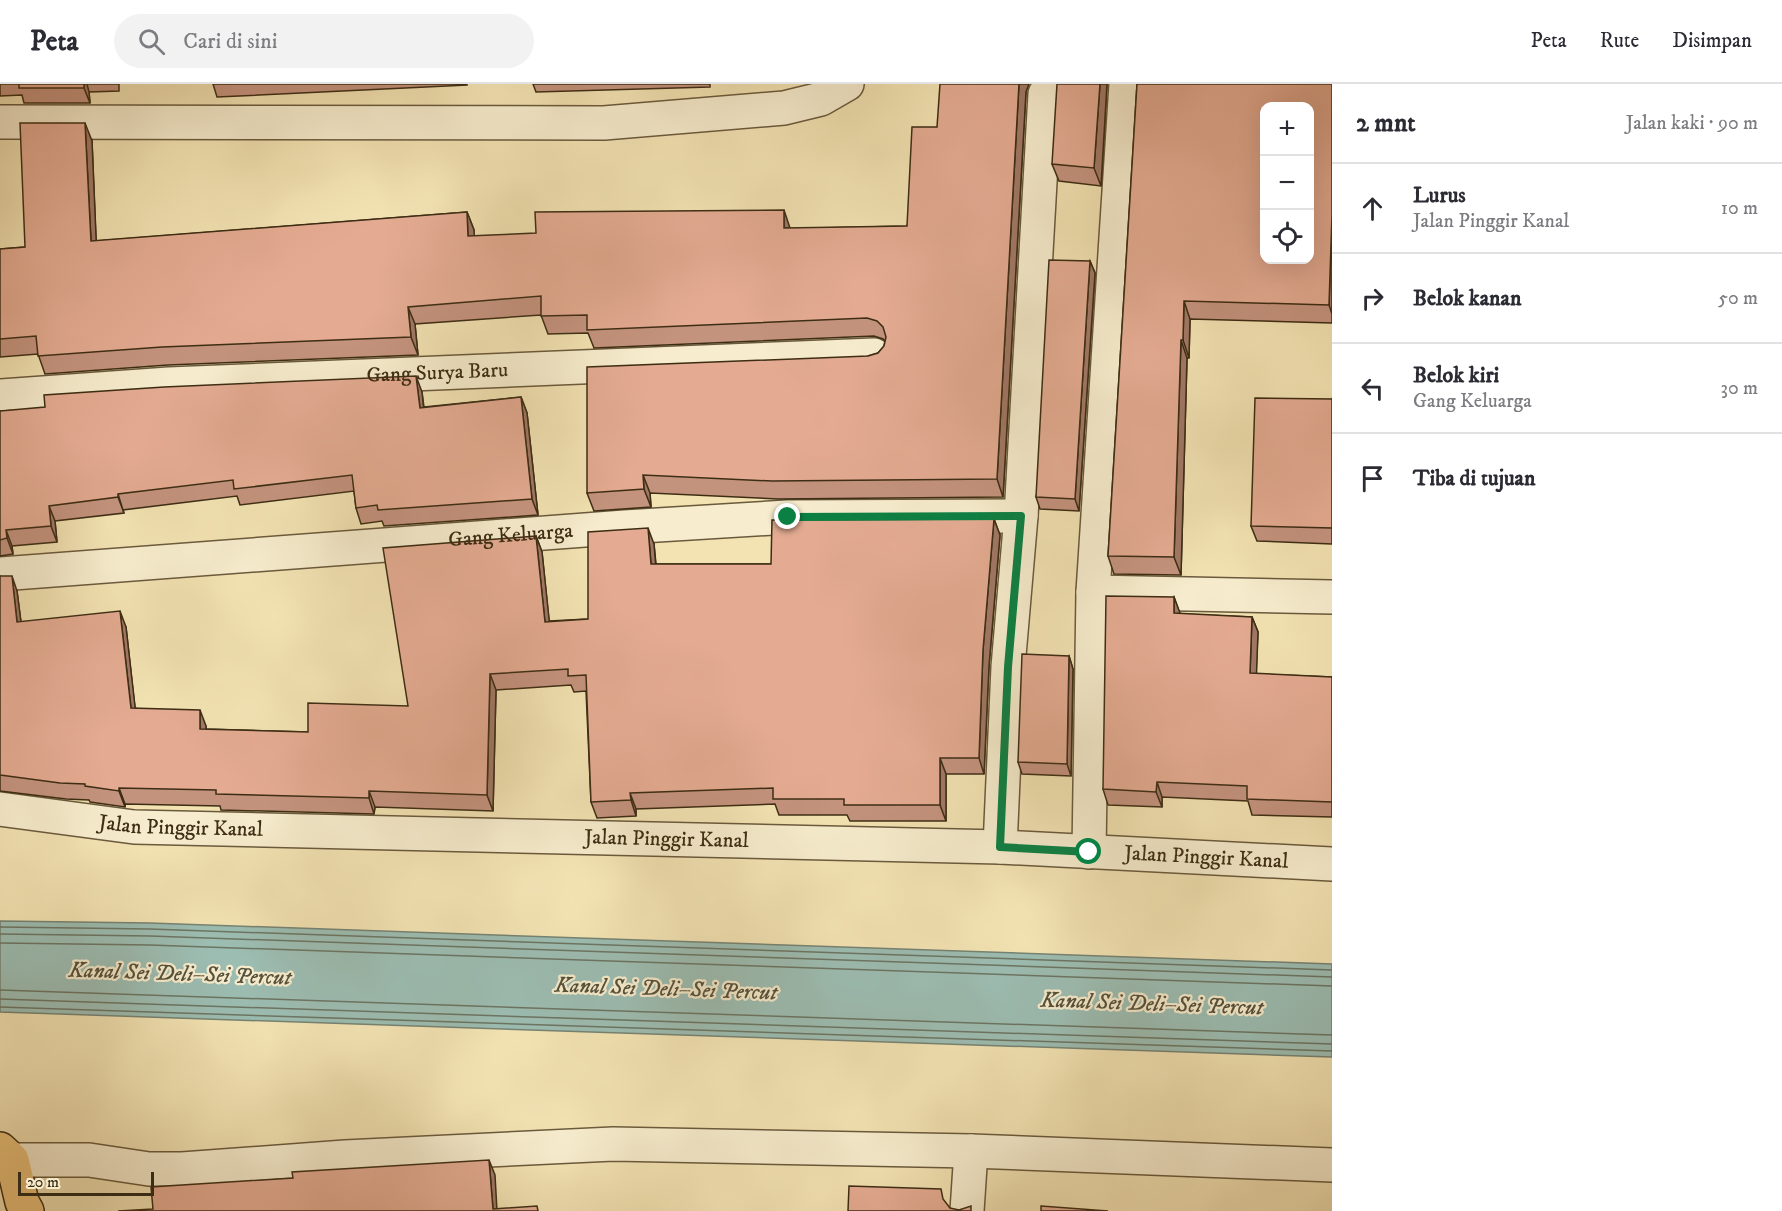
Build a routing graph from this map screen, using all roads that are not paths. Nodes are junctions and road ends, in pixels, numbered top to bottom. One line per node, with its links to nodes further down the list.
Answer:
1 (847, 84): 4 (street)
2 (1126, 84): 9 (street)
3 (1045, 94): 7 (street)
4 (0, 122)
5 (874, 355): 6 (street, Gang Surya Baru)
6 (0, 396)
7 (1021, 516): 8 (street, Gang Keluarga); 12 (street)
8 (0, 574)
9 (1092, 592): 10 (street); 13 (street)
10 (1332, 597)
11 (0, 809): 12 (street, Jalan Pinggir Kanal)
12 (1000, 847): 13 (street, Jalan Pinggir Kanal)
13 (1089, 852): 14 (street, Jalan Pinggir Kanal)
14 (1332, 864)
15 (971, 1151): 16 (street); 17 (street); 19 (street)
16 (4, 1157): 18 (main road)
17 (1332, 1165)
18 (16, 1201)
19 (967, 1211)

